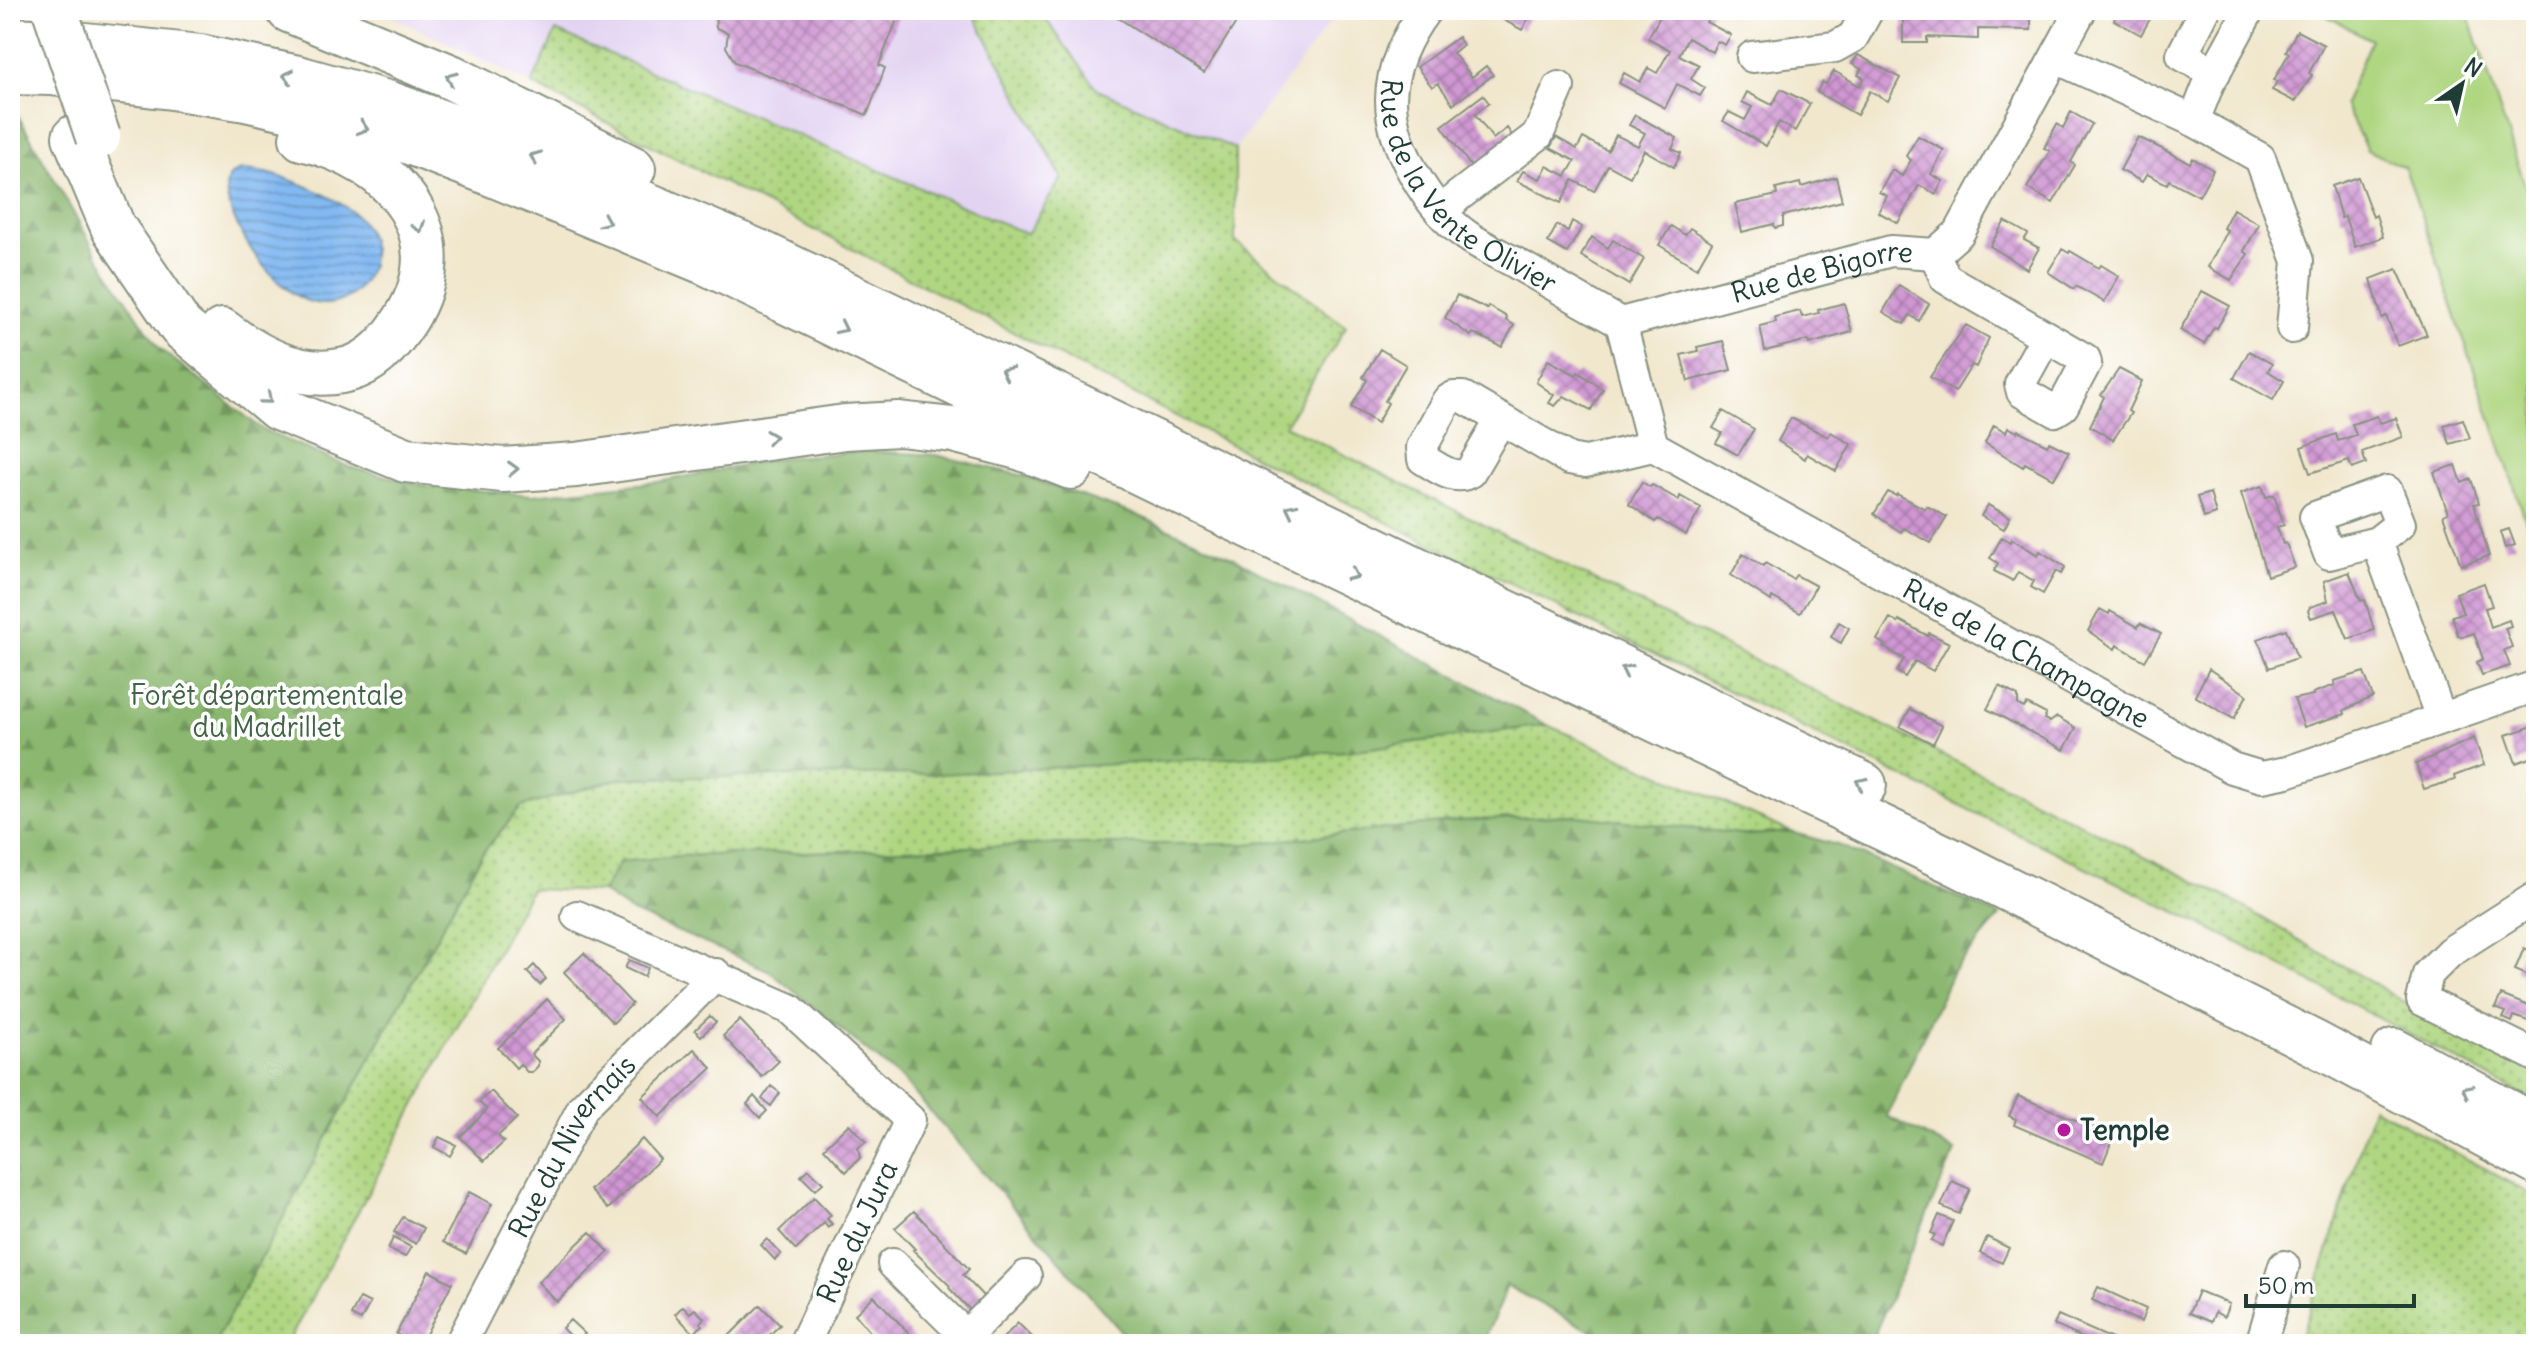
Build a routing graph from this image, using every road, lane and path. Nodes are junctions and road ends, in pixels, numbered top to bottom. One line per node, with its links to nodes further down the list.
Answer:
1 (32, 10): 17 (highway)
2 (55, 10): 17 (highway, bridge)
3 (289, 10): 19 (highway, one-way to 3)
4 (1426, 10): 18 (street, Rue de la Vente Olivier)
5 (1868, 10): 10 (street)
6 (2081, 10): 11 (street, Rue de Bigorre)
7 (2205, 10): 13 (street)
8 (2249, 10): 13 (street)
9 (10, 40): 19 (highway, one-way to 9)
10 (1752, 57)
11 (2056, 58): 16 (street); 20 (street, Rue de Bigorre)
12 (10, 72): 14 (highway)
13 (2215, 73): 16 (street)
14 (88, 77): 17 (highway, one-way to 17); 27 (highway, one-way to 27)
15 (1559, 87): 18 (street)
16 (2194, 121): 22 (street)
17 (87, 137): 27 (highway, one-way to 27)
18 (1442, 213): 21 (street, Rue de la Vente Olivier)
19 (761, 253): 34 (highway, one-way to 19)
20 (1935, 254): 21 (street, Rue de Bigorre); 23 (street)
21 (1621, 323): 25 (street)
22 (2292, 328)
23 (2046, 337)
24 (1501, 419): 25 (street)
25 (1653, 446): 29 (street, Rue de la Champagne)
26 (2377, 542): 29 (street)
27 (1296, 548): 35 (highway, one-way to 35)
28 (2536, 686): 29 (street, Rue de la Champagne)
29 (2441, 718)
30 (2533, 904): 33 (street)
31 (577, 916): 32 (street)
32 (716, 974): 40 (street, Rue du Nivernais); 41 (street, Rue du Jura)
33 (2536, 1056)
34 (2536, 1128)
35 (2536, 1162)
36 (893, 1264): 39 (street)
37 (2284, 1266): 42 (street)
38 (1026, 1276): 39 (street)
39 (969, 1340)
40 (460, 1344)
41 (804, 1344)
42 (2261, 1344)

